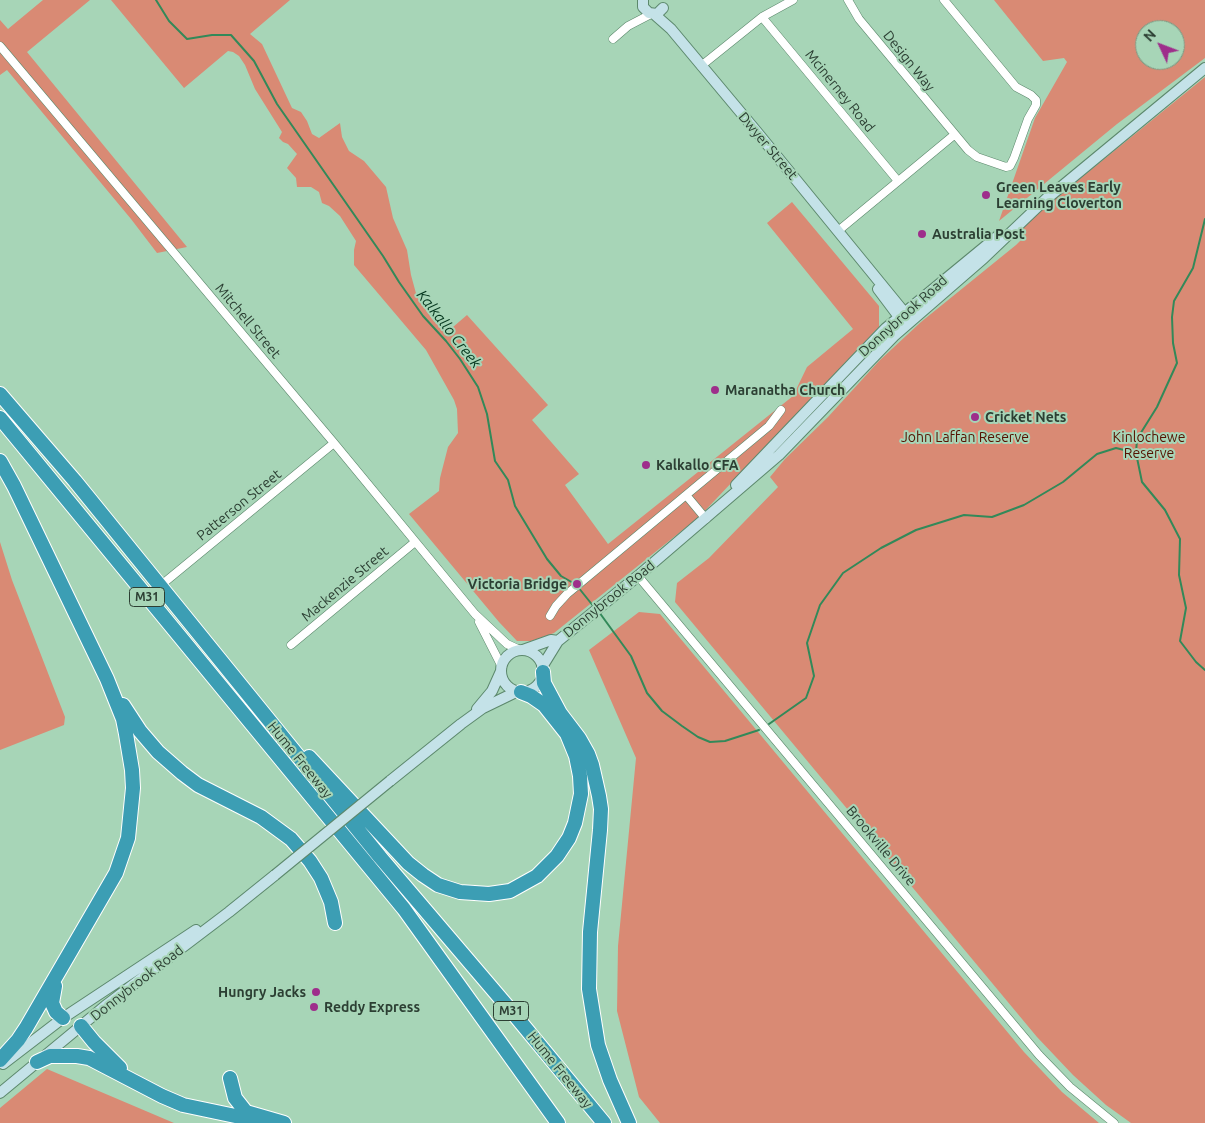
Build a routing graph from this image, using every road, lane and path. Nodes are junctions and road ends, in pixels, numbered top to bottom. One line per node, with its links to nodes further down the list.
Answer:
1 (793, 0): 6 (street)
2 (848, 0): 12 (street, Design Way)
3 (944, 0): 12 (street, Design Way)
4 (663, 3): 5 (main road); 7 (main road, Dwyer Street)
5 (648, 9): 7 (main road, Dwyer Street); 8 (street)
6 (762, 17): 10 (street); 13 (street, Mcinerney Road)
7 (671, 29): 10 (main road, Dwyer Street)
8 (613, 39)
9 (0, 46): 21 (street, Mitchell Street)
10 (701, 66): 15 (main road, Dwyer Street)
11 (1205, 68): 14 (main road, Donnybrook Road)
12 (954, 135): 13 (street)
13 (898, 181): 15 (street)
14 (1048, 197): 16 (main road, Donnybrook Road); 17 (main road, Donnybrook Road)
15 (838, 231): 16 (main road, Dwyer Street)
16 (901, 315): 17 (main road, Dwyer Street); 24 (main road, Donnybrook Road)
17 (906, 326): 24 (main road, Donnybrook Road)
18 (0, 394): 27 (highway, Hume Freeway / M31)
19 (781, 410): 23 (street, Donnybrook Road)
20 (0, 418): 51 (highway, Hume Freeway / M31)
21 (334, 442): 25 (street, Mitchell Street); 27 (street, Patterson Street)
22 (0, 461): 35 (highway)
23 (686, 496): 24 (street); 29 (street, Donnybrook Road)
24 (708, 517): 26 (main road, Donnybrook Road)
25 (415, 542): 28 (street, Mitchell Street); 31 (street, Mackenzie Street)
26 (638, 576): 30 (main road, Donnybrook Road); 54 (street, Brookville Drive)
27 (160, 586): 36 (highway, Hume Freeway / M31)
28 (475, 614): 32 (street, Mitchell Street); 33 (street, Mitchell Street)
29 (550, 616)
30 (558, 641): 32 (main road, Donnybrook Road); 34 (main road, Donnybrook Road)
31 (291, 646)
32 (521, 650): 33 (main road); 34 (main road)
33 (501, 669): 37 (main road); 38 (main road, Donnybrook Road)
34 (542, 669): 37 (main road); 53 (highway)
35 (107, 679): 40 (highway); 41 (highway)
36 (245, 692): 37 (highway); 52 (highway, Hume Freeway / M31)
37 (519, 692): 38 (main road, Donnybrook Road)
38 (461, 724): 39 (main road, Donnybrook Road, bridge)
39 (275, 875): 42 (main road, Donnybrook Road); 42 (main road, Donnybrook Road)
40 (335, 923)
41 (82, 934): 42 (highway); 43 (highway)
42 (74, 1021): 44 (main road, Donnybrook Road); 45 (main road, Donnybrook Road); 47 (highway)
43 (0, 1060)
44 (37, 1062): 47 (highway); 48 (main road, Donnybrook Road)
45 (0, 1066)
46 (230, 1078): 50 (highway)
47 (149, 1090): 49 (highway)
48 (0, 1093)
49 (269, 1123)
50 (284, 1123)
51 (558, 1123)
52 (604, 1123)
53 (629, 1123)
54 (1114, 1123)

